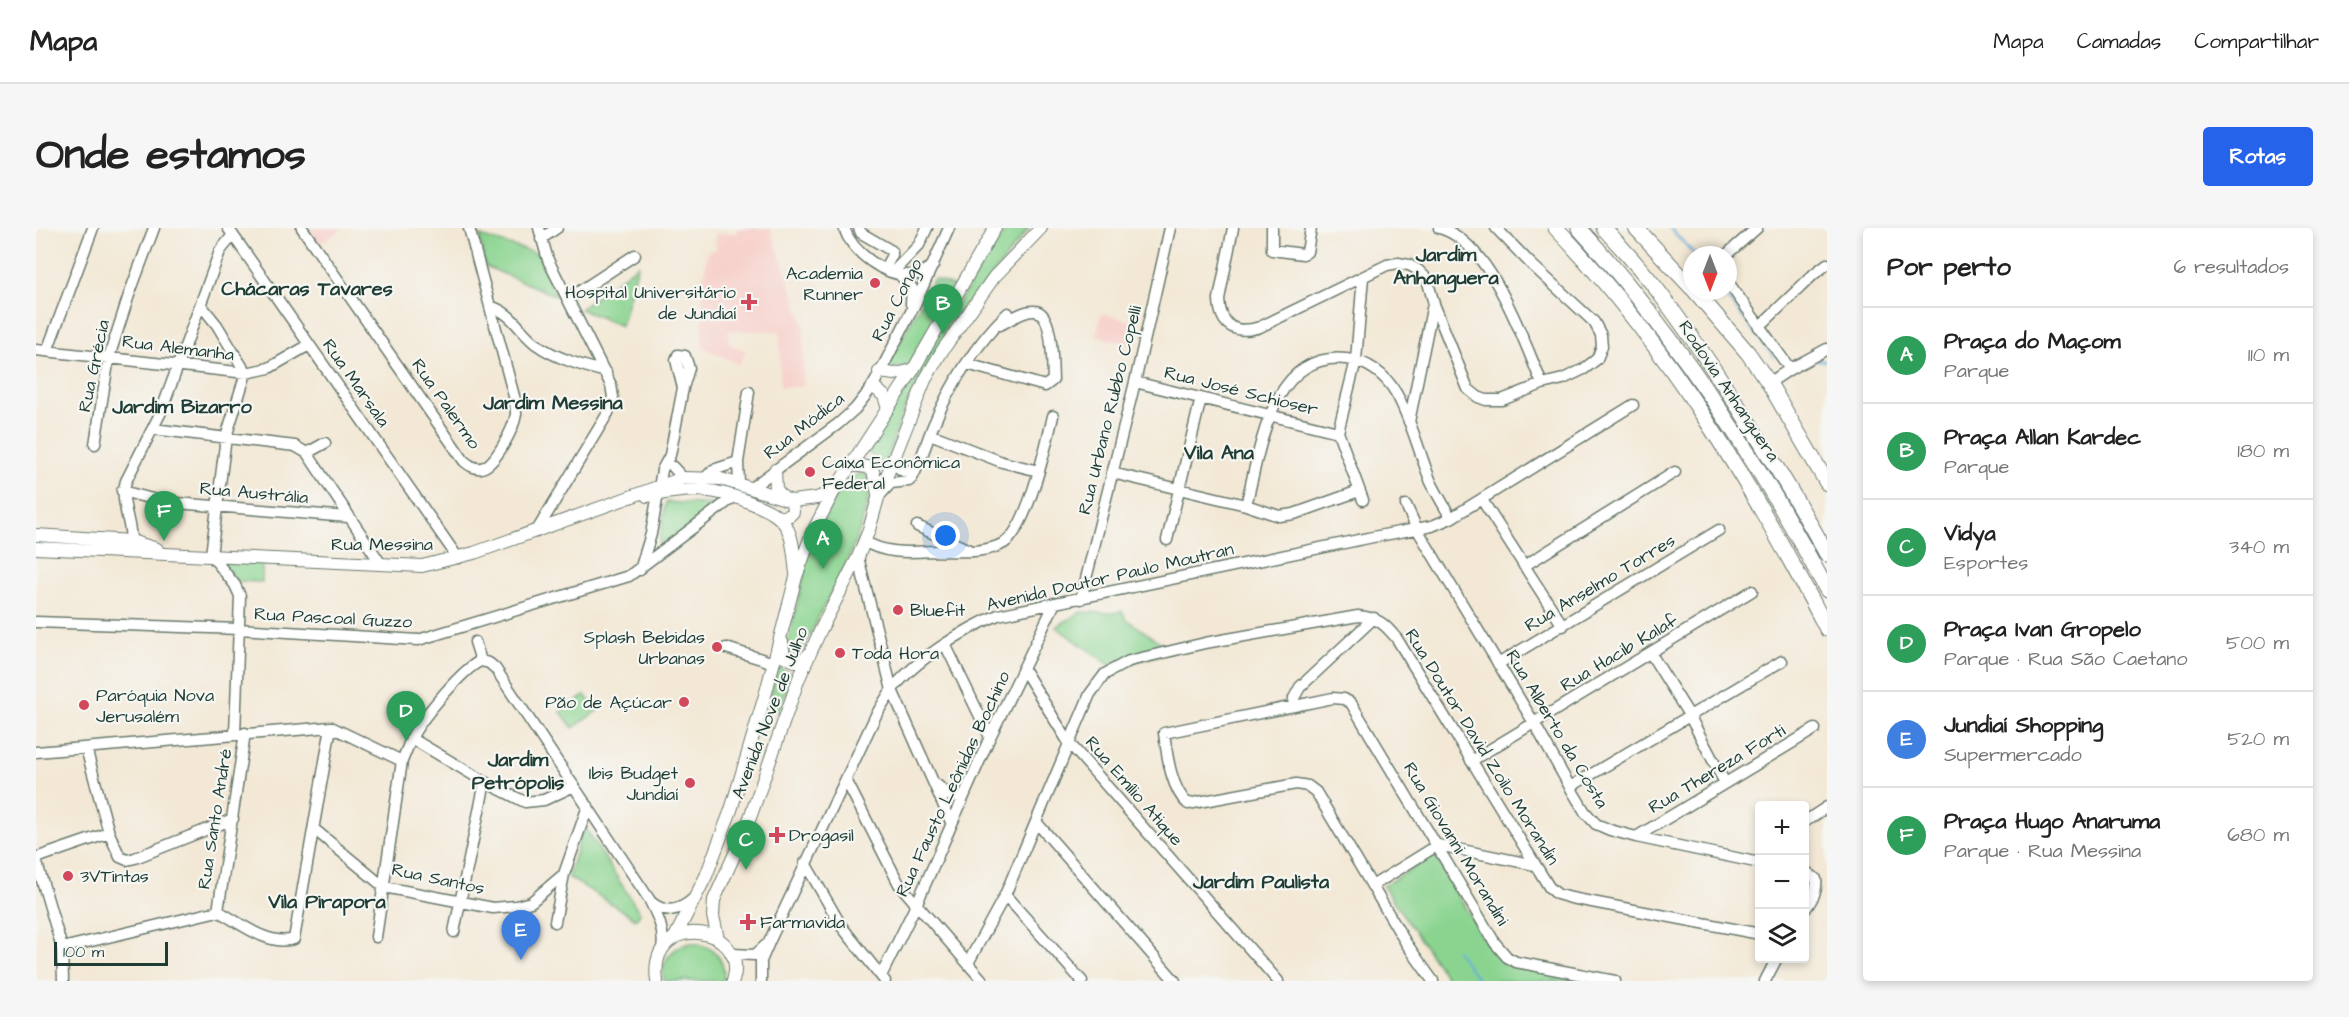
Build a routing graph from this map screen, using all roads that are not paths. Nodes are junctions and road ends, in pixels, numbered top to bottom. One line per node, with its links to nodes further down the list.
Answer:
1 (93, 228): 46 (street)
2 (154, 228): 47 (street, Rua Grécia)
3 (302, 228): 38 (street, Rua Palermo)
4 (469, 228): 38 (street, Rua Palermo)
5 (556, 228): 25 (street)
6 (844, 228): 30 (street)
7 (859, 228): 30 (street)
8 (927, 228): 30 (street)
9 (949, 228): 29 (street, Rua Congo)
10 (994, 228): 52 (main road, Avenida Nove de Julho)
11 (1041, 228): 75 (main road, Avenida Nove de Julho)
12 (1170, 228): 56 (street, Rua Urbano Rubbo Copelli)
13 (1233, 228): 31 (street)
14 (1272, 228): 15 (street)
15 (1311, 228)
16 (1439, 228): 58 (street)
17 (1496, 228): 58 (street)
18 (1544, 228): 43 (highway)
19 (1556, 228): 43 (highway)
20 (1579, 228): 122 (highway, Rodovia Anhanguera)
21 (1604, 228): 114 (highway, Rodovia Anhanguera)
22 (1636, 228): 32 (highway)
23 (1756, 228): 26 (street)
24 (230, 231): 37 (street); 44 (street, Rua Marsala)
25 (540, 234): 34 (street)
26 (1736, 246)
27 (635, 255): 34 (street)
28 (1827, 264): 41 (street)
29 (933, 266): 30 (street); 39 (street, Rua Congo)
30 (893, 271): 39 (street)
31 (1363, 277): 36 (street); 48 (street)
32 (1683, 278)
33 (1737, 295): 41 (street)
34 (568, 299): 53 (street)
35 (1703, 300): 57 (highway)
36 (1434, 304): 58 (street); 67 (street)
37 (201, 305): 50 (street); 55 (street)
38 (489, 306): 53 (street)
39 (910, 311): 54 (street, Rua Congo)
40 (1008, 313): 42 (street)
41 (1759, 327): 51 (street)
42 (992, 328): 49 (street); 49 (street)
43 (1649, 337): 130 (highway)
44 (309, 345): 55 (street, Rua Alemanha); 117 (street, Rua Marsala)
45 (1827, 349): 51 (street)
46 (42, 350): 47 (street, Rua Alemanha)
47 (109, 357): 50 (street, Rua Alemanha); 73 (street, Rua Grécia)
48 (1356, 360): 65 (street); 67 (street); 69 (street)
49 (967, 364): 70 (street)
50 (178, 365): 55 (street, Rua Alemanha); 68 (street)
51 (1790, 369): 57 (street)
52 (913, 370): 54 (main road); 64 (main road, Avenida Nove de Julho)
53 (606, 372): 104 (street)
54 (879, 372): 59 (street, Rua Congo)
55 (246, 373): 71 (street)
56 (1135, 382): 62 (street, Rua José Schioser); 83 (street, Rua Urbano Rubbo Copelli)
57 (1768, 383): 86 (highway)
58 (1542, 384)
59 (873, 386): 64 (main road); 80 (street, Rua Módica)
60 (683, 388): 79 (street)
61 (749, 392): 77 (street)
62 (1201, 398): 65 (street, Rua José Schioser); 88 (street)
63 (1633, 405): 94 (street, Avenida Doutor Paulo Moutran)
64 (888, 409): 78 (main road, Avenida Nove de Julho)
65 (1269, 415): 69 (street, Rua José Schioser); 95 (street)
66 (1053, 416): 81 (street)
67 (1408, 422): 100 (street)
68 (153, 429): 71 (street); 90 (street)
69 (1338, 432): 95 (street)
70 (930, 434): 76 (street); 81 (street)
71 (226, 437): 74 (street); 97 (street)
72 (325, 442): 74 (street)
73 (95, 444)
74 (307, 453): 98 (street)
75 (894, 456): 76 (street); 92 (main road, Avenida Nove de Julho)
76 (920, 461): 92 (street)
77 (738, 462): 85 (street); 87 (street)
78 (851, 465): 91 (main road, Avenida Nove de Julho); 92 (main road)
79 (667, 469): 84 (street); 89 (street)
80 (775, 470): 87 (street, Rua Módica); 93 (main road)
81 (1039, 471): 111 (street)
82 (1675, 472): 119 (street)
83 (1112, 473): 88 (street); 124 (street, Rua Urbano Rubbo Copelli)
84 (683, 478): 85 (main road, Rua Messina); 89 (main road, Rua Messina)
85 (705, 478): 87 (main road, Rua Messina)
86 (1827, 483)
87 (741, 489): 89 (main road, Rua Messina); 93 (main road, Rua Messina); 99 (main road, Rua Messina); 113 (street, Rua Pascoal Guzzo)
88 (1179, 489): 95 (street); 107 (street)
89 (658, 490): 104 (main road, Rua Messina); 105 (street)
90 (122, 491): 97 (street, Rua Austrália); 108 (street)
91 (834, 491): 93 (main road, Rua Messina); 121 (main road, Avenida Nove de Julho)
92 (878, 498): 109 (main road, Avenida Nove de Julho)
93 (788, 500): 99 (main road)
94 (1482, 500): 100 (street, Avenida Doutor Paulo Moutran); 119 (street)
95 (1246, 505)
96 (1406, 505): 102 (street, Rua Alberto da Costa)
97 (218, 507): 98 (street, Rua Austrália); 115 (street)
98 (348, 517): 118 (street)
99 (780, 518): 121 (main road)
100 (1451, 518): 102 (street, Avenida Doutor Paulo Moutran)
101 (917, 526): 111 (street)
102 (1417, 529): 124 (street, Avenida Doutor Paulo Moutran); 140 (street, Rua Alberto da Costa)
103 (1719, 530): 128 (street, Rua Anselmo Torres)
104 (536, 532): 117 (main road, Rua Messina)
105 (651, 534): 113 (street); 120 (street)
106 (36, 535): 108 (main road, Rua Messina)
107 (1167, 540)
108 (131, 541): 112 (main road, Rua Messina)
109 (864, 541): 111 (street); 116 (main road, Avenida Nove de Julho)
110 (36, 548): 112 (main road, Rua Messina)
111 (971, 550)
112 (167, 552): 115 (main road, Rua Messina)
113 (662, 553): 120 (street, Rua Pascoal Guzzo)
114 (1827, 554)
115 (211, 555): 118 (main road, Rua Messina); 129 (street, Rua Santo André)
116 (858, 556): 135 (main road, Avenida Nove de Julho); 142 (street)
117 (458, 558): 118 (main road, Rua Messina)
118 (381, 564)
119 (1524, 566): 128 (street)
120 (640, 570): 129 (street, Rua Pascoal Guzzo)
121 (796, 577): 131 (main road, Avenida Nove de Julho)
122 (1827, 590)
123 (1752, 591): 136 (street, Rua Hacib Kalaf)
124 (1081, 599): 125 (street, Avenida Doutor Paulo Moutran)
125 (1054, 604): 133 (street, Avenida Doutor Paulo Moutran); 141 (street, Rua Fausto Leônidas Bochino)
126 (1374, 618): 143 (street); 151 (street); 155 (street, Rua Doutor David Zoilo Morandin)
127 (36, 622): 129 (street, Rua Pascoal Guzzo)
128 (1563, 626): 140 (street, Rua Anselmo Torres)
129 (239, 629): 148 (street, Rua Santo André)
130 (1827, 629)
131 (782, 634): 135 (main road); 139 (main road, Avenida Nove de Julho)
132 (475, 642): 137 (street)
133 (945, 644): 142 (street, Avenida Doutor Paulo Moutran); 149 (street)
134 (726, 648): 139 (street)
135 (809, 653): 193 (main road, Avenida Nove de Julho)
136 (1651, 654): 144 (street); 145 (street, Rua Hacib Kalaf)
137 (481, 661): 150 (street); 160 (street)
138 (1782, 662): 144 (street)
139 (774, 663): 182 (main road, Avenida Nove de Julho)
140 (1498, 664): 145 (street, Rua Alberto da Costa)
141 (1024, 670): 149 (street, Rua Fausto Leônidas Bochino); 151 (street, Rua Emílio Atique)
142 (892, 690): 156 (street, Avenida Doutor Paulo Moutran); 157 (street)
143 (1293, 706): 172 (street, Rua Giovanni Morandini); 179 (street, Rua Giovanni Morandini)
144 (1689, 716): 159 (street); 161 (street)
145 (1534, 723): 155 (street, Rua Hacib Kalaf); 161 (street, Rua Alberto da Costa)
146 (331, 727): 148 (street); 154 (street); 169 (street)
147 (1815, 729): 159 (street, Rua Thereza Forti)
148 (240, 734): 152 (street); 165 (street, Rua Santo André)
149 (990, 737): 162 (street, Rua Fausto Leônidas Bochino)
150 (411, 738): 154 (street); 158 (street)
151 (1070, 743): 168 (street); 209 (street, Rua Emílio Atique)
152 (86, 748): 153 (street); 170 (street)
153 (36, 752)
154 (402, 761): 180 (street)
155 (1472, 761): 176 (street, Rua Doutor David Zoilo Morandin)
156 (846, 780): 175 (street, Avenida Doutor Paulo Moutran); 185 (street)
157 (932, 781): 162 (street); 167 (street)
158 (485, 782): 160 (street); 184 (street)
159 (1725, 783): 171 (street, Rua Thereza Forti)
160 (574, 786): 163 (street)
161 (1570, 787): 171 (street, Rua Alberto da Costa)
162 (963, 797): 167 (street, Rua Fausto Leônidas Bochino)
163 (588, 806): 177 (street); 183 (street)
164 (1827, 807): 166 (street)
165 (233, 819): 170 (street); 187 (street, Rua Santo André)
166 (1809, 819)
167 (951, 822): 185 (street, Rua Fausto Leônidas Bochino)
168 (1037, 823): 181 (street); 208 (street)
169 (314, 829): 180 (street, Rua Santos); 187 (street)
170 (110, 832): 173 (street)
171 (1636, 837): 174 (street, Rua Alberto da Costa)
172 (1438, 845): 176 (street); 179 (street); 211 (street, Rua Giovanni Morandini)
173 (36, 859): 195 (street)
174 (1755, 861)
175 (806, 863): 194 (street, Avenida Doutor Paulo Moutran); 200 (street)
176 (1535, 865): 190 (street, Rua Doutor David Zoilo Morandin)
177 (564, 874): 184 (street, Rua Santos); 188 (street)
178 (1809, 874): 186 (street)
179 (1372, 886): 210 (street)
180 (384, 887): 184 (street, Rua Santos); 191 (street)
181 (1005, 894): 198 (street); 207 (street)
182 (695, 897): 183 (street); 192 (main road, Avenida Nove de Julho)
183 (649, 899): 196 (street)
184 (461, 901): 189 (street)
185 (916, 903): 198 (street); 200 (street, Rua Fausto Leônidas Bochino)
186 (1809, 903)
187 (218, 910): 195 (street)
188 (555, 922)
189 (454, 932)
190 (1755, 933)
191 (376, 937)
192 (675, 937): 193 (main road); 196 (main road, Avenida Nove de Julho)
193 (718, 939): 197 (main road)
194 (770, 940): 197 (street); 205 (street, Avenida Doutor Paulo Moutran)
195 (62, 948): 202 (street)
196 (660, 954): 203 (main road); 204 (main road)
197 (731, 954): 201 (main road)
198 (968, 963): 206 (street)
199 (1774, 963): 212 (street)
200 (883, 979)
201 (736, 980)
202 (63, 981)
203 (648, 981)
204 (657, 981)
205 (761, 981)
206 (983, 981)
207 (1082, 981)
208 (1175, 981)
209 (1278, 981)
210 (1433, 981)
211 (1615, 981)
212 (1765, 981)

